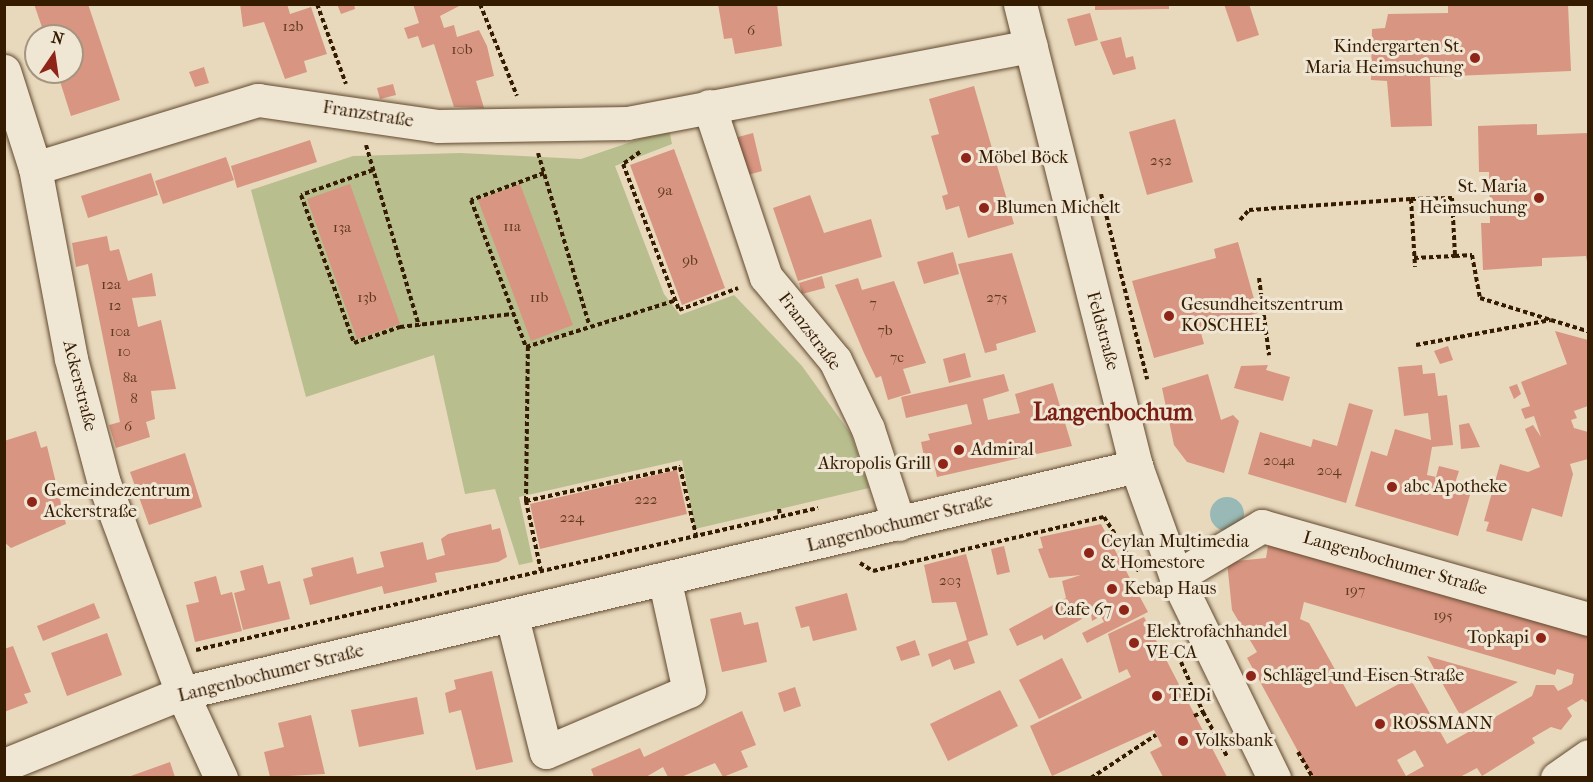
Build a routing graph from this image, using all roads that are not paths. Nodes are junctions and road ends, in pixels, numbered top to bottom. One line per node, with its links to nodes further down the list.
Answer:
1 (1020, 4): 2 (street, Feldstraße)
2 (1031, 46): 4 (street, Franzstraße); 6 (street, Feldstraße)
3 (4, 71): 5 (street, Ackerstraße)
4 (709, 105): 5 (street, Franzstraße); 7 (street, Franzstraße)
5 (35, 168): 12 (street, Ackerstraße)
6 (1136, 466): 7 (street, Langenbochumer Straße); 8 (street, Feldstraße)
7 (899, 524): 9 (street, Langenbochumer Straße)
8 (1176, 577): 11 (street, Langenbochumer Straße); 16 (street, Feldstraße)
9 (665, 582): 10 (street, Langenbochumer Straße); 10 (street)
10 (512, 617): 12 (street, Langenbochumer Straße)
11 (1588, 619)
12 (182, 693): 14 (street, Langenbochumer Straße); 15 (street, Ackerstraße)
13 (1588, 756): 17 (street)
14 (4, 765)
15 (221, 777)
16 (1274, 777)
17 (1557, 777)

